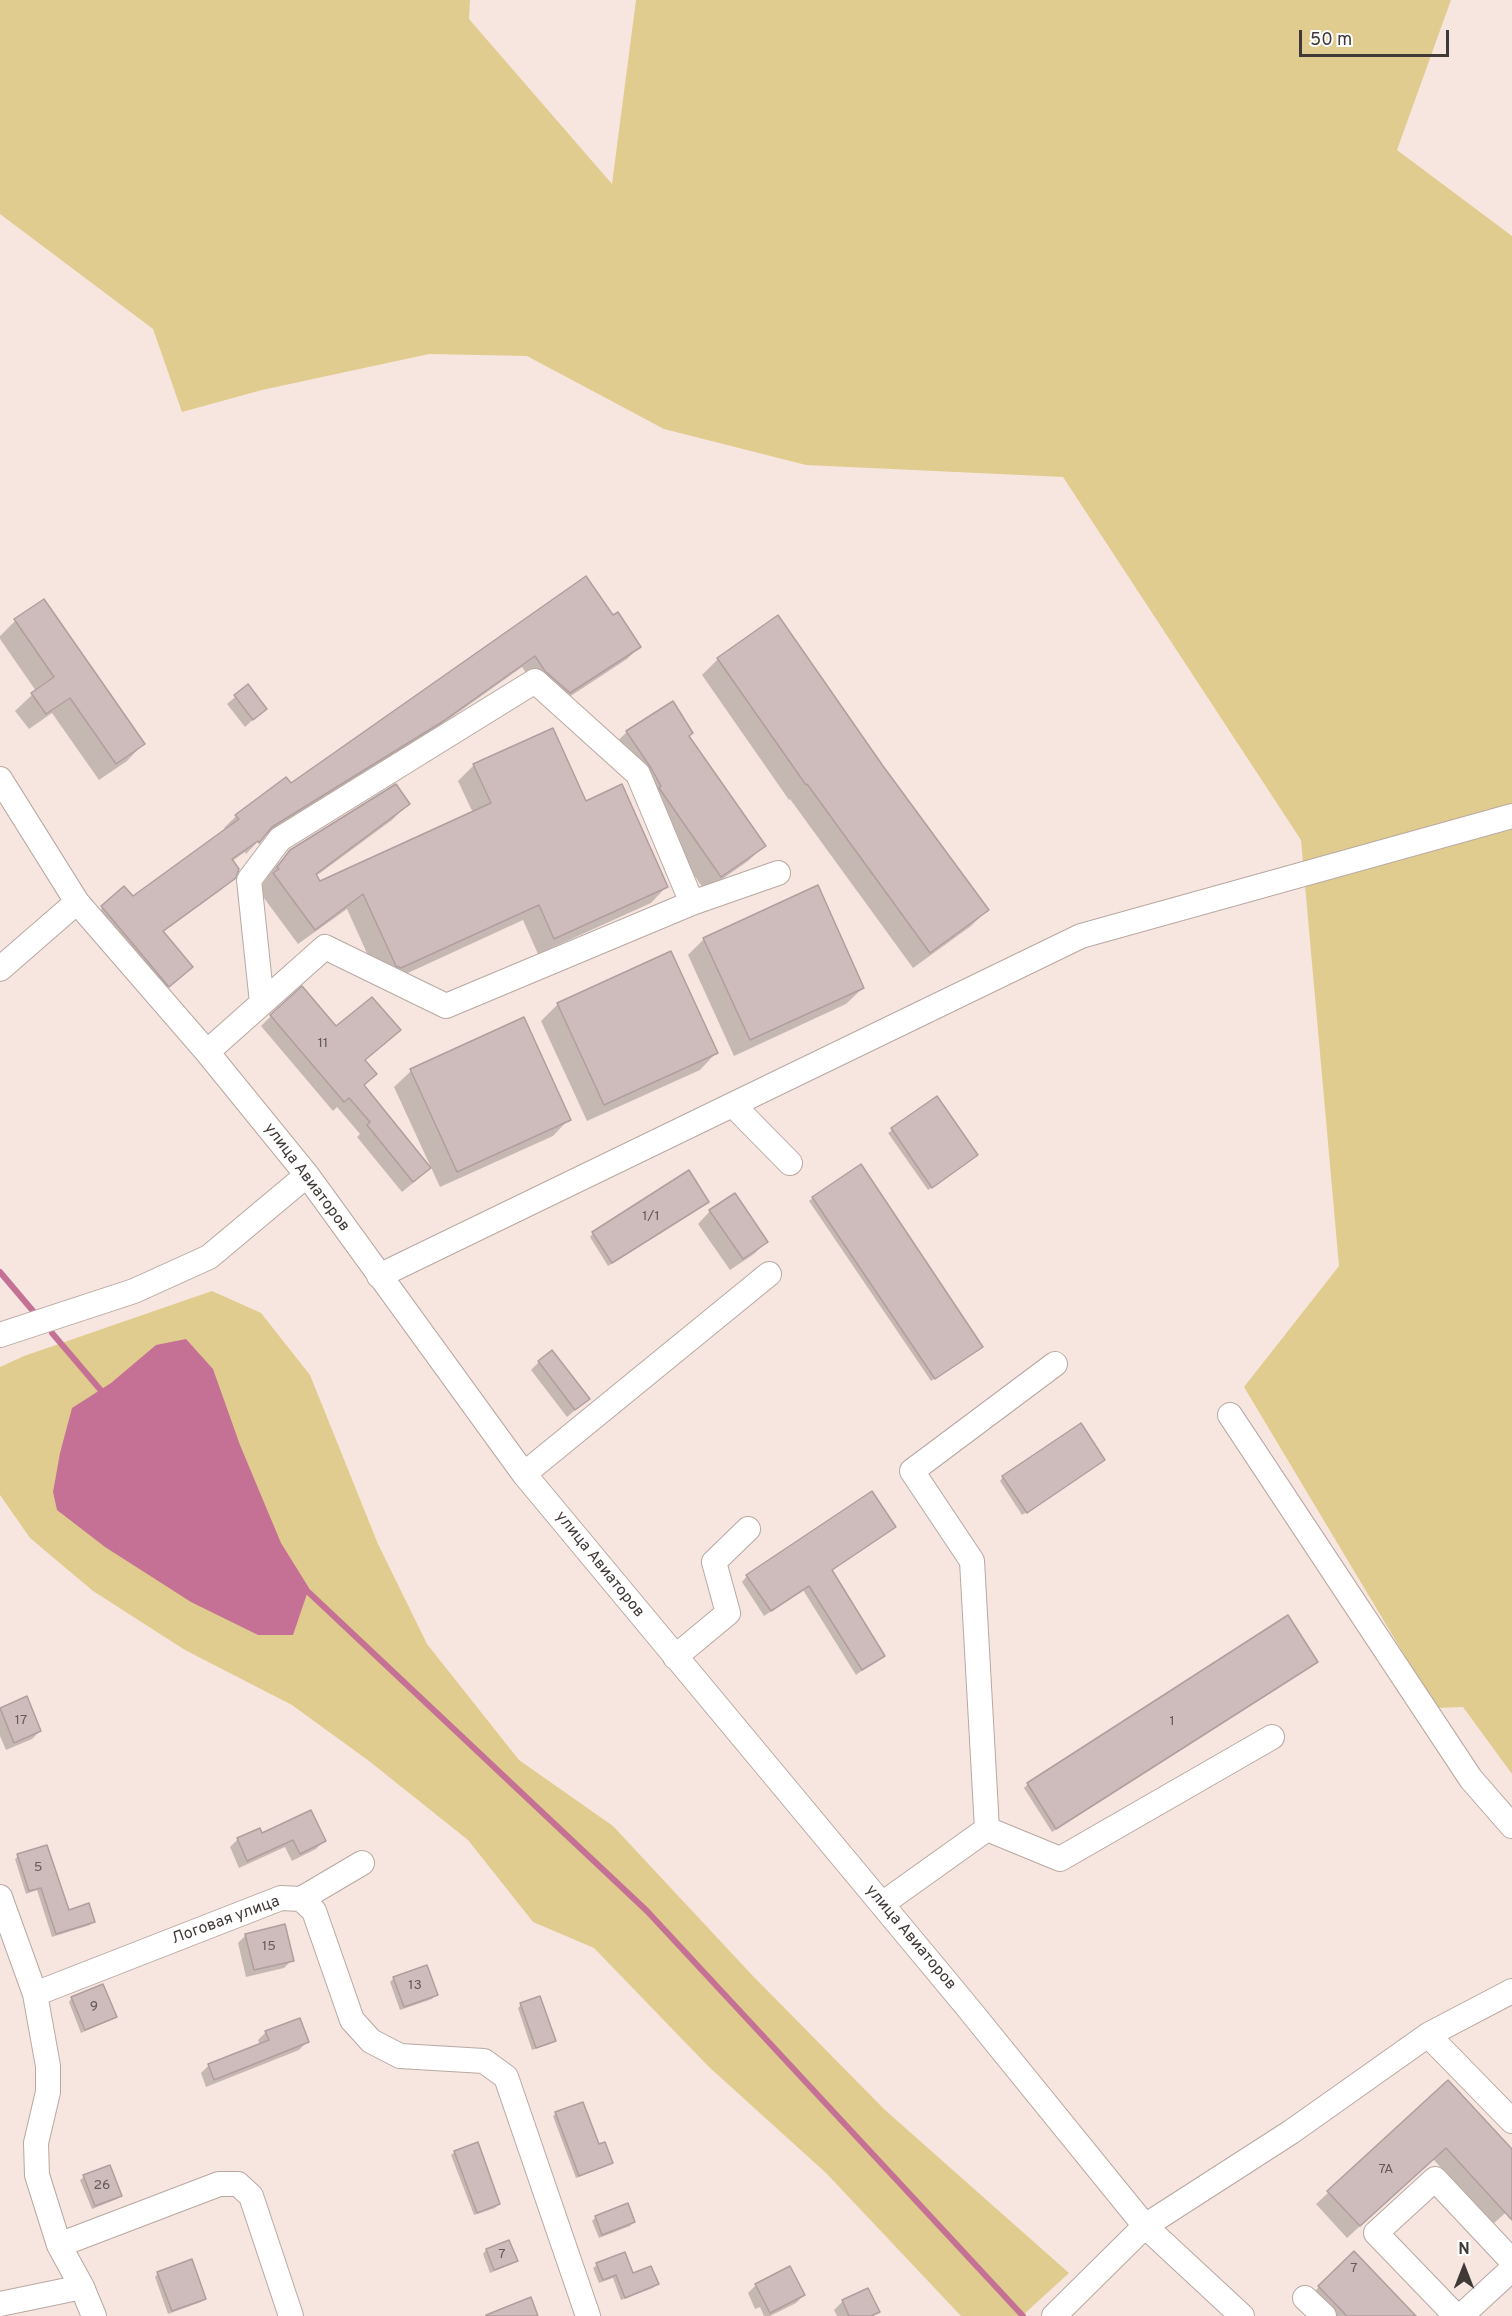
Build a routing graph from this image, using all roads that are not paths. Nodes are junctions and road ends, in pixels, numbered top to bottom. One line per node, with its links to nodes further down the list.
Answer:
1 (0, 779): 4 (street, улица Авиаторов)
2 (1512, 816): 9 (street)
3 (778, 873): 5 (street)
4 (76, 903): 6 (street); 8 (street, улица Авиаторов)
5 (692, 903): 7 (street); 7 (street)
6 (0, 969)
7 (262, 1003): 8 (street)
8 (207, 1052): 11 (street, улица Авиаторов)
9 (733, 1105): 10 (street); 13 (street)
10 (790, 1163)
11 (307, 1175): 13 (street, улица Авиаторов); 14 (street)
12 (770, 1274): 17 (street)
13 (379, 1276): 17 (street, улица Авиаторов)
14 (0, 1335)
15 (1054, 1364): 22 (street)
16 (1230, 1415): 21 (street)
17 (524, 1474): 19 (street, улица Авиаторов)
18 (748, 1528): 19 (street)
19 (675, 1657): 26 (street, улица Авиаторов)
20 (1272, 1737): 22 (street)
21 (1512, 1826)
22 (987, 1829): 26 (street)
23 (362, 1863): 25 (street)
24 (0, 1898): 28 (street)
25 (301, 1899): 28 (street, Логовая улица); 40 (street, Логовая улица)
26 (882, 1904): 31 (street, улица Авиаторов)
27 (1512, 1990): 29 (street)
28 (35, 1994): 32 (street)
29 (1428, 2035): 30 (street); 31 (street)
30 (1512, 2121)
31 (1145, 2226): 41 (street); 42 (street, улица Авиаторов)
32 (59, 2245): 35 (street); 39 (street)
33 (1512, 2261): 44 (street)
34 (1512, 2269): 45 (street)
35 (82, 2288): 37 (street); 38 (street)
36 (1305, 2298): 43 (street)
37 (0, 2304)
38 (94, 2316)
39 (291, 2316)
40 (588, 2316)
41 (1054, 2316)
42 (1242, 2316)
43 (1324, 2316)
44 (1456, 2316)
45 (1461, 2316)

